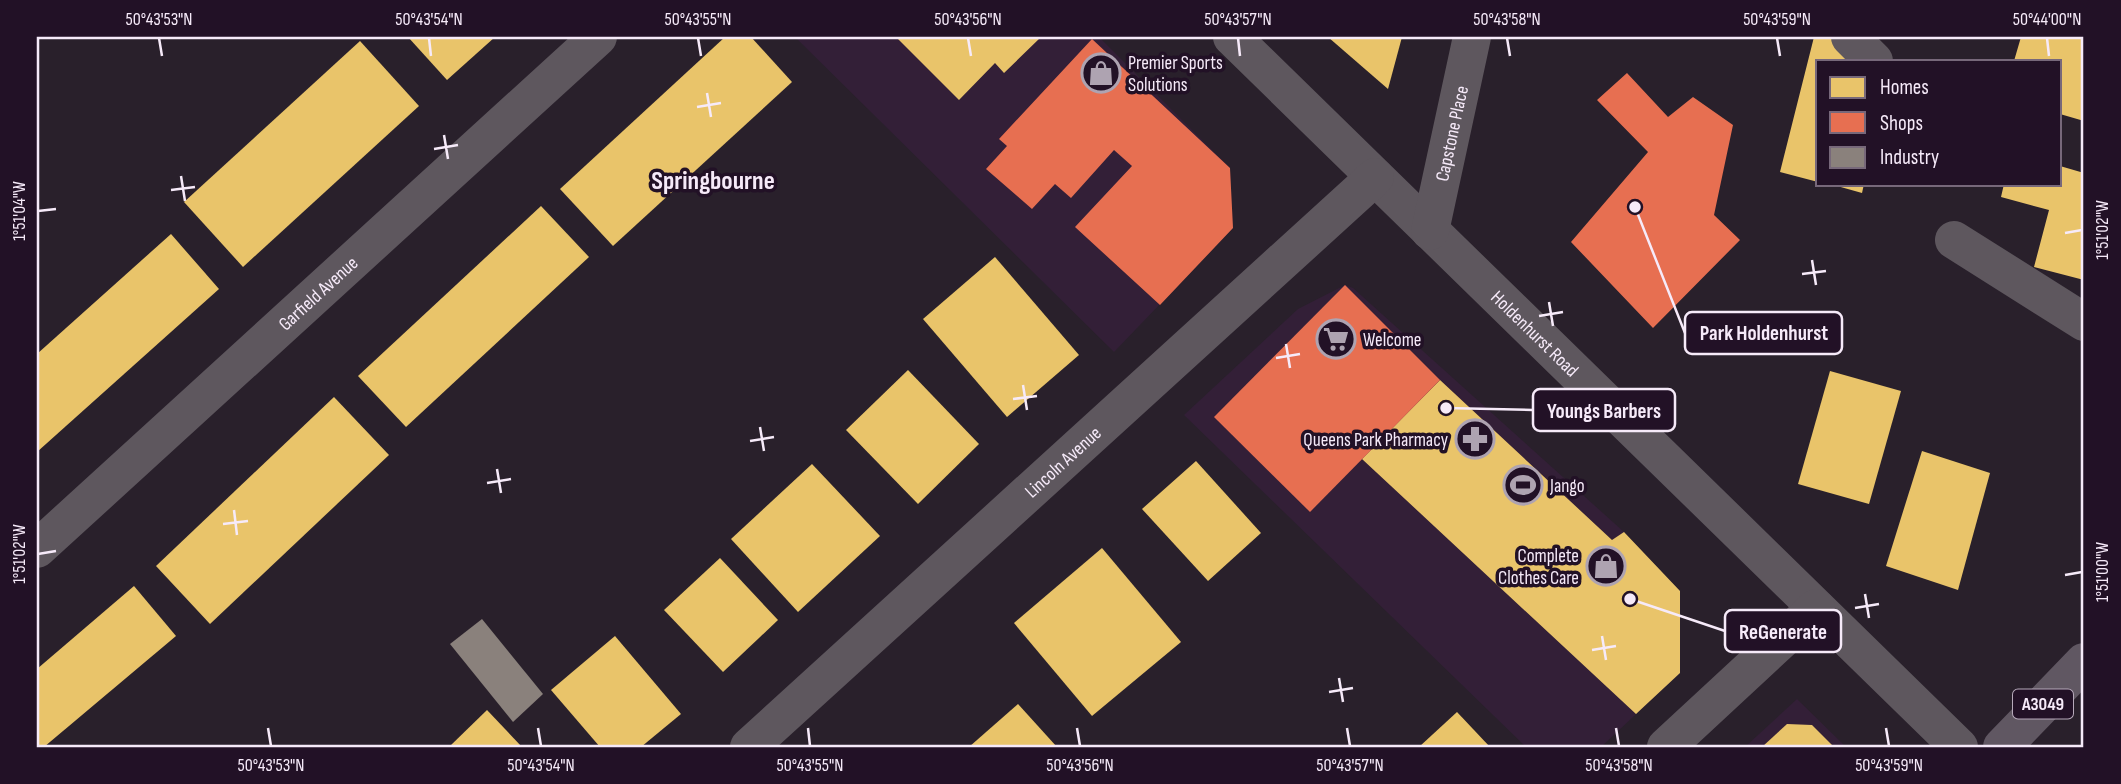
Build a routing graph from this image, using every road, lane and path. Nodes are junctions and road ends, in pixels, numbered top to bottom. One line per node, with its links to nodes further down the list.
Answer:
1 (598, 37): 10 (street, Garfield Avenue)
2 (1232, 37): 6 (street, Holdenhurst Road)
3 (1472, 37): 7 (street, Capstone Place)
4 (1850, 37): 5 (street)
5 (1873, 60)
6 (1375, 177): 7 (street, Holdenhurst Road); 13 (street, Lincoln Avenue)
7 (1430, 231): 11 (street, Holdenhurst Road)
8 (1954, 240): 9 (street)
9 (2084, 322)
10 (37, 549)
11 (1816, 608): 14 (street); 15 (street, Holdenhurst Road)
12 (2084, 662): 16 (main road, A3049)
13 (749, 747)
14 (1666, 747)
15 (1959, 747)
16 (2003, 747)

